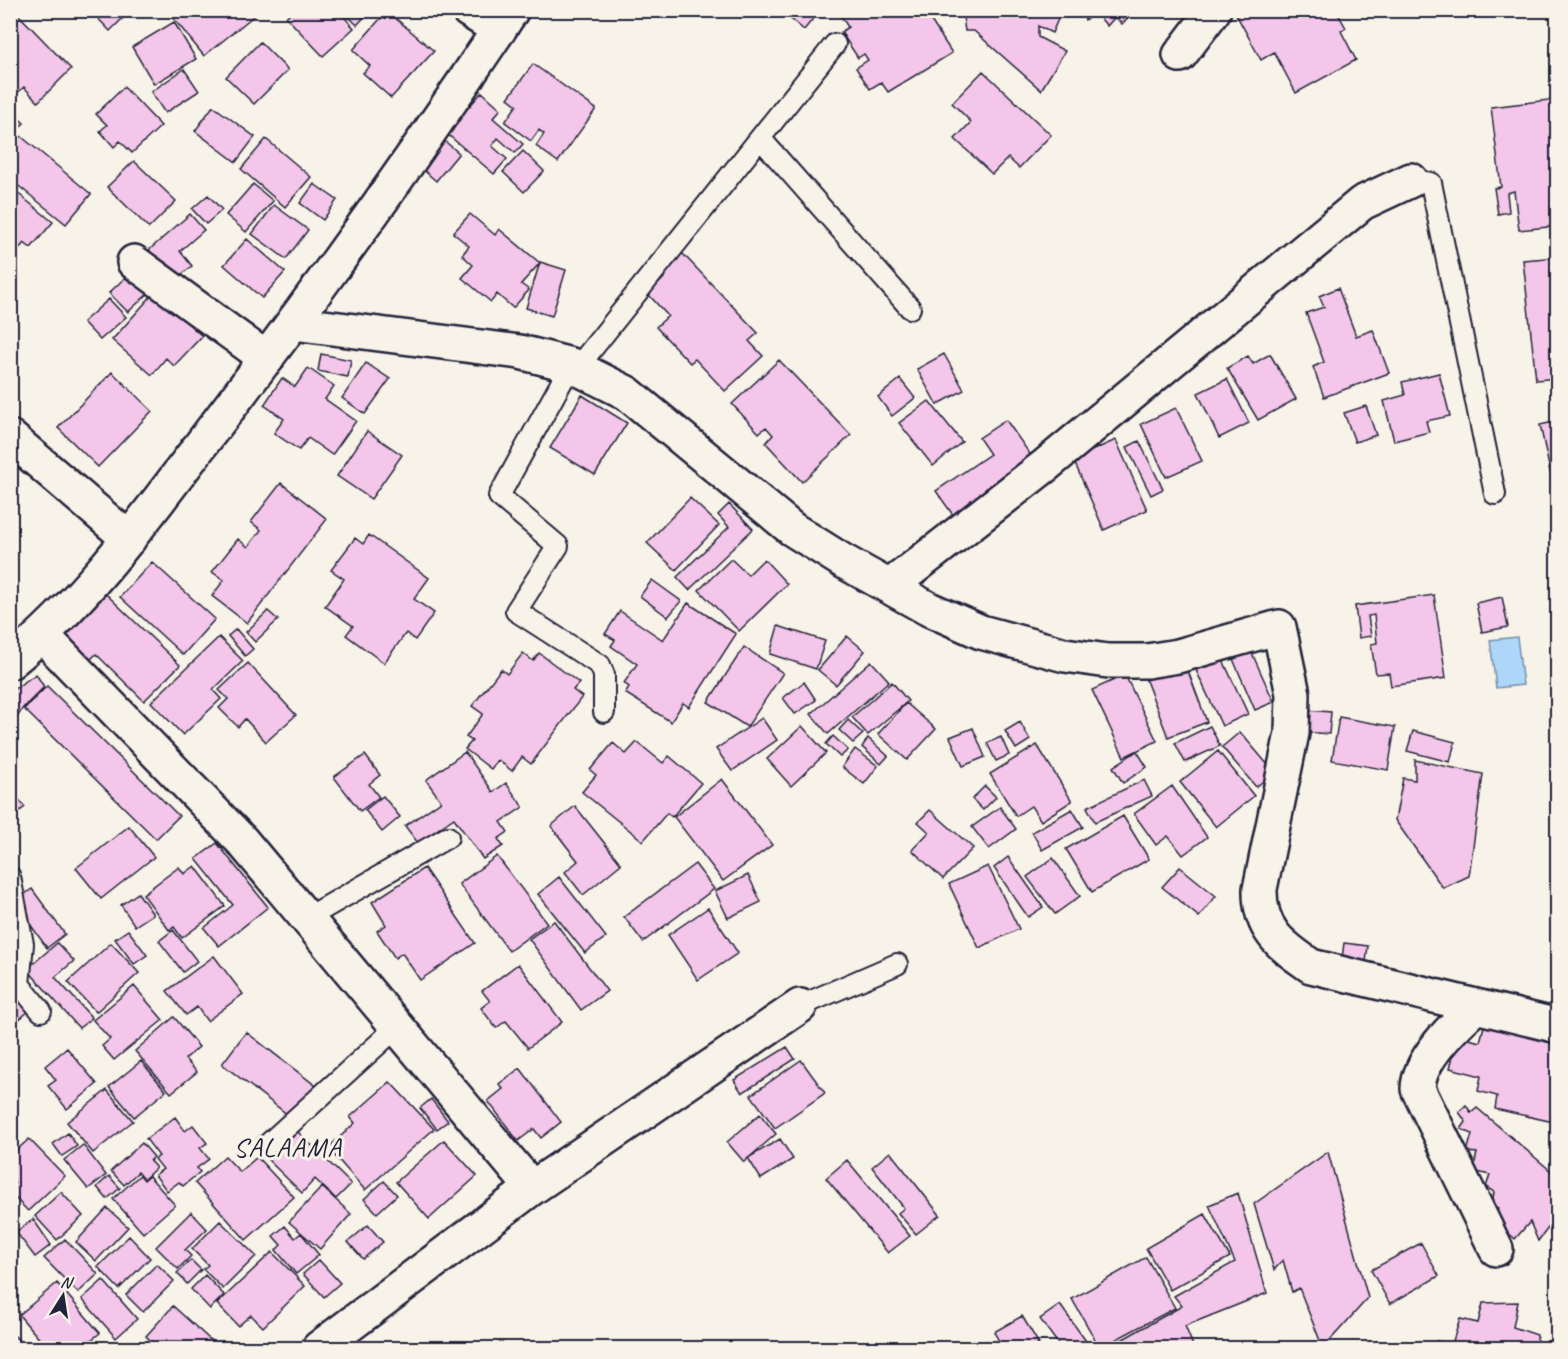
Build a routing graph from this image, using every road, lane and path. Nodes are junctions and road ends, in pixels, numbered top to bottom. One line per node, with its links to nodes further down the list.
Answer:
1 (468, 10): 3 (street)
2 (1214, 10): 5 (street)
3 (505, 20): 10 (street)
4 (835, 44): 6 (lane)
5 (1180, 55)
6 (760, 138): 9 (lane); 12 (lane)
7 (1411, 180): 14 (lane); 16 (street)
8 (134, 262): 11 (street)
9 (910, 308)
10 (293, 322): 11 (street); 12 (street)
11 (267, 360): 15 (street)
12 (574, 366): 16 (street); 19 (lane)
13 (10, 437): 15 (street)
14 (1495, 494)
15 (129, 539): 17 (street)
16 (889, 587): 25 (street)
17 (43, 636): 18 (street); 22 (street)
18 (10, 662)
19 (604, 712)
20 (448, 837): 22 (lane)
21 (10, 877): 26 (lane)
22 (307, 918): 28 (street)
23 (897, 964): 24 (lane)
24 (800, 1006): 30 (street)
25 (1476, 1006): 27 (street); 31 (street)
26 (41, 1011)
27 (1557, 1026)
28 (397, 1027): 29 (lane); 30 (street)
29 (267, 1145)
30 (532, 1188): 32 (street)
31 (1496, 1249)
32 (320, 1348)

